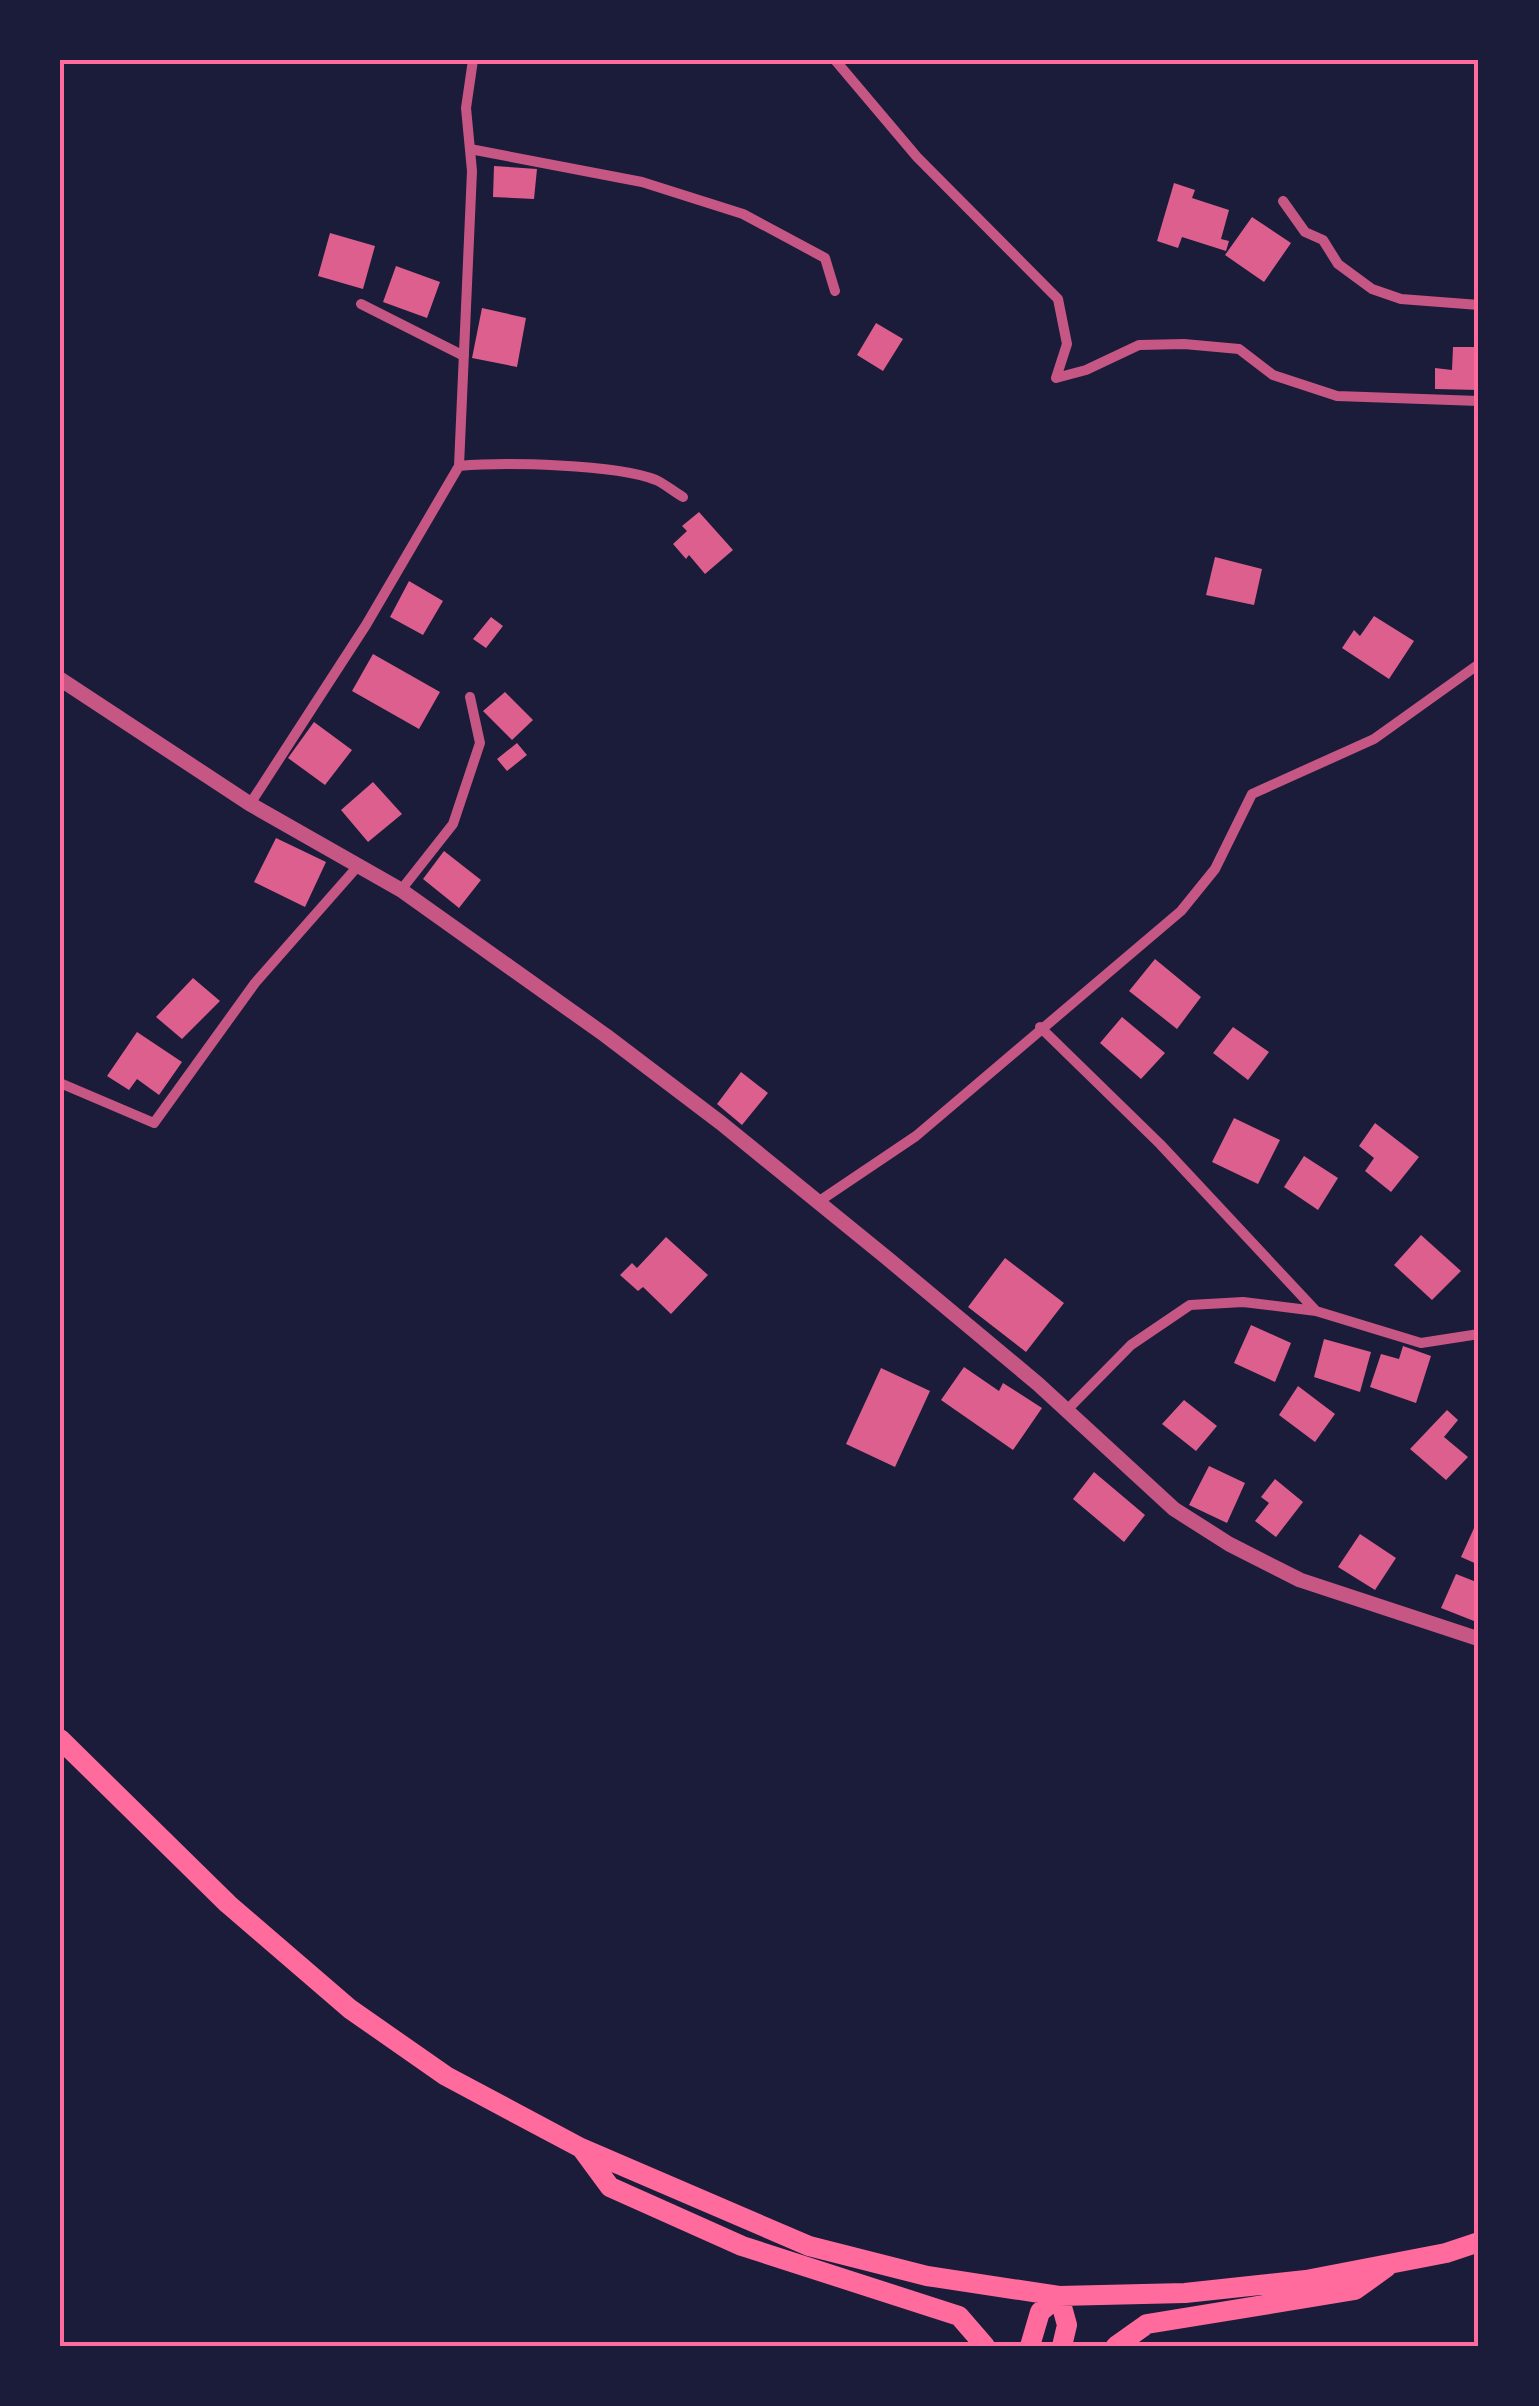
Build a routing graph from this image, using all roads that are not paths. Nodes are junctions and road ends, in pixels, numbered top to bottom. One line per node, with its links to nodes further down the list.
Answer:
1 (472, 60): 3 (street)
2 (835, 60): 9 (street)
3 (470, 149): 5 (street); 8 (street)
4 (1284, 201): 7 (street)
5 (835, 292)
6 (361, 304): 8 (street)
7 (1479, 305)
8 (464, 356): 10 (street)
9 (1479, 401)
10 (459, 466): 11 (street); 15 (street)
11 (683, 497)
12 (1479, 664): 18 (street)
13 (60, 679): 15 (street)
14 (470, 696): 17 (street)
15 (250, 804): 16 (street)
16 (358, 866): 17 (street); 19 (street)
17 (401, 890): 20 (street)
18 (1040, 1027): 20 (street); 21 (street)
19 (60, 1083)
20 (818, 1202): 23 (street)
21 (1316, 1311): 22 (street); 23 (street)
22 (1479, 1334)
23 (1067, 1410): 24 (street)
24 (1479, 1638)
25 (60, 1739): 26 (main road)
26 (580, 2148): 29 (main road); 30 (main road)
27 (1479, 2242): 28 (main road)
28 (1392, 2263): 29 (main road); 33 (main road)
29 (1059, 2296): 31 (main road); 32 (main road)
30 (985, 2346)
31 (1030, 2346)
32 (1062, 2346)
33 (1116, 2346)

